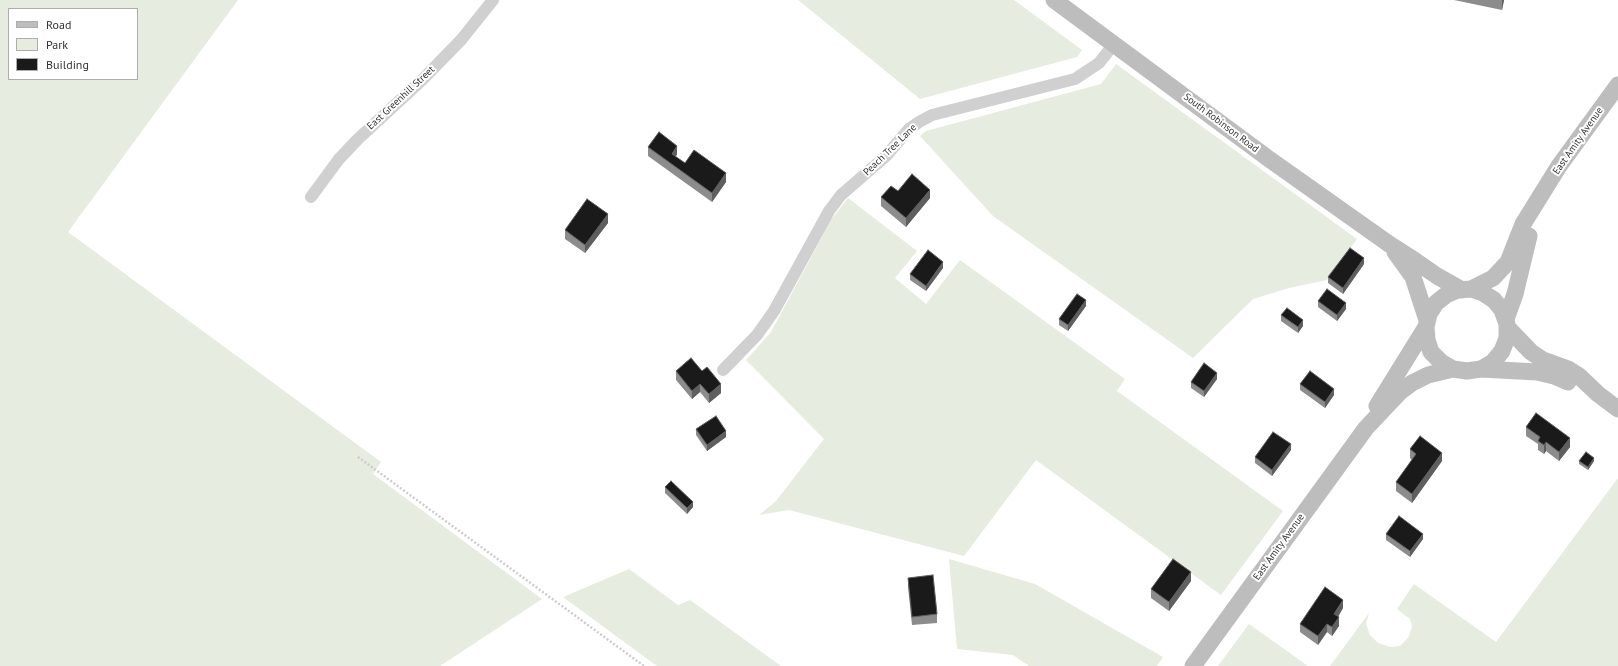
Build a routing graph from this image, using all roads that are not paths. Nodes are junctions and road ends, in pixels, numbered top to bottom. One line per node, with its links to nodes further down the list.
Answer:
1 (493, 0): 5 (street, East Greenhill Street)
2 (1054, 0): 3 (main road, South Robinson Road)
3 (1114, 44): 7 (main road, South Robinson Road); 13 (street, Peach Tree Lane)
4 (1618, 85): 6 (main road, East Amity Avenue)
5 (312, 197)
6 (1539, 199): 8 (main road, East Amity Avenue); 9 (main road, East Amity Avenue)
7 (1389, 244): 8 (main road, South Robinson Road); 10 (main road, South Robinson Road)
8 (1467, 290): 9 (main road); 10 (main road)
9 (1506, 323): 12 (main road); 14 (main road)
10 (1426, 324): 11 (main road); 16 (main road, East Amity Avenue)
11 (1453, 369): 12 (main road); 16 (main road, East Amity Avenue)
12 (1481, 369): 14 (main road)
13 (723, 370)
14 (1598, 394): 15 (main road)
15 (1618, 409)
16 (1366, 428): 17 (main road, East Amity Avenue)
17 (1193, 666)

